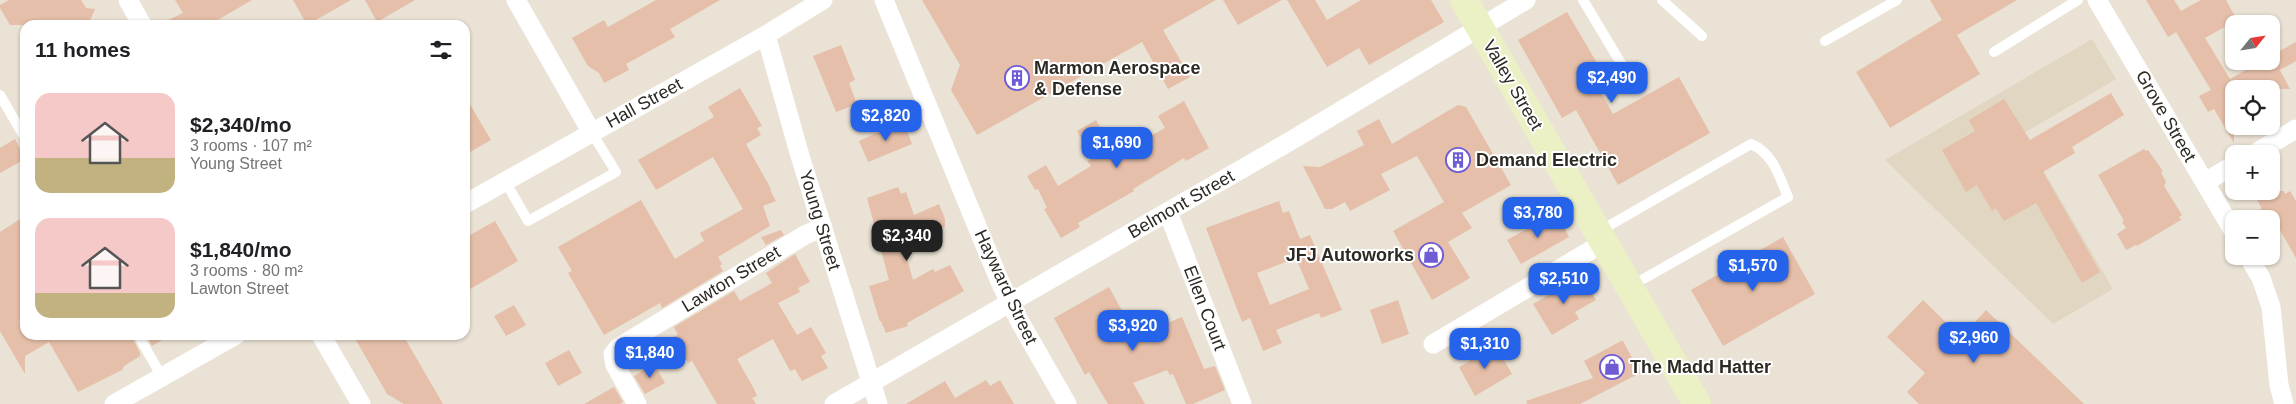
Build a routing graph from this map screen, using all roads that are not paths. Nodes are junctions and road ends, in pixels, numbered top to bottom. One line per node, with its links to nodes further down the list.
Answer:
1 (128, 0): 12 (street)
2 (516, 0): 22 (street)
3 (823, 0): 14 (street, Hall Street)
4 (884, 0): 34 (street, Hayward Street)
5 (1464, 0): 13 (main road, Valley Street)
6 (1526, 0): 13 (street, Belmont Street)
7 (1583, 0): 18 (lane)
8 (1662, 0): 15 (lane)
9 (1897, 0): 16 (lane)
10 (2078, 0): 17 (lane)
11 (2097, 0): 26 (street, Grove Street)
12 (139, 20)
13 (1480, 28): 28 (street, Belmont Street); 31 (main road, Valley Street)
14 (766, 34): 22 (street, Hall Street); 30 (street, Young Street)
15 (1702, 36)
16 (1825, 41)
17 (1994, 52)
18 (1628, 75)
19 (0, 95): 20 (lane)
20 (20, 129)
21 (2296, 129): 23 (street)
22 (592, 132): 25 (street, Hall Street); 25 (lane)
23 (2269, 145)
24 (2225, 170): 26 (street)
25 (506, 181): 27 (street, Hall Street)
26 (2205, 182): 29 (street, Grove Street)
27 (470, 201)
28 (1168, 212): 34 (street, Belmont Street); 47 (street, Ellen Court)
29 (2225, 216)
30 (823, 227): 40 (street, Young Street); 43 (street, Lawton Street)
31 (1600, 238): 33 (main road, Valley Street); 33 (lane); 38 (street)
32 (2253, 265): 49 (street)
33 (1629, 287): 48 (main road, Valley Street)
34 (1010, 303): 40 (street, Belmont Street); 46 (street, Hayward Street)
35 (141, 340): 39 (lane)
36 (227, 340): 39 (street)
37 (324, 340): 42 (street)
38 (1433, 344)
39 (162, 377): 41 (street)
40 (871, 382): 44 (street, Belmont Street); 45 (street, Young Street)
41 (114, 404)
42 (361, 404)
43 (637, 404)
44 (834, 404)
45 (878, 404)
46 (1067, 404)
47 (1242, 404)
48 (1697, 404)
49 (2284, 404)

